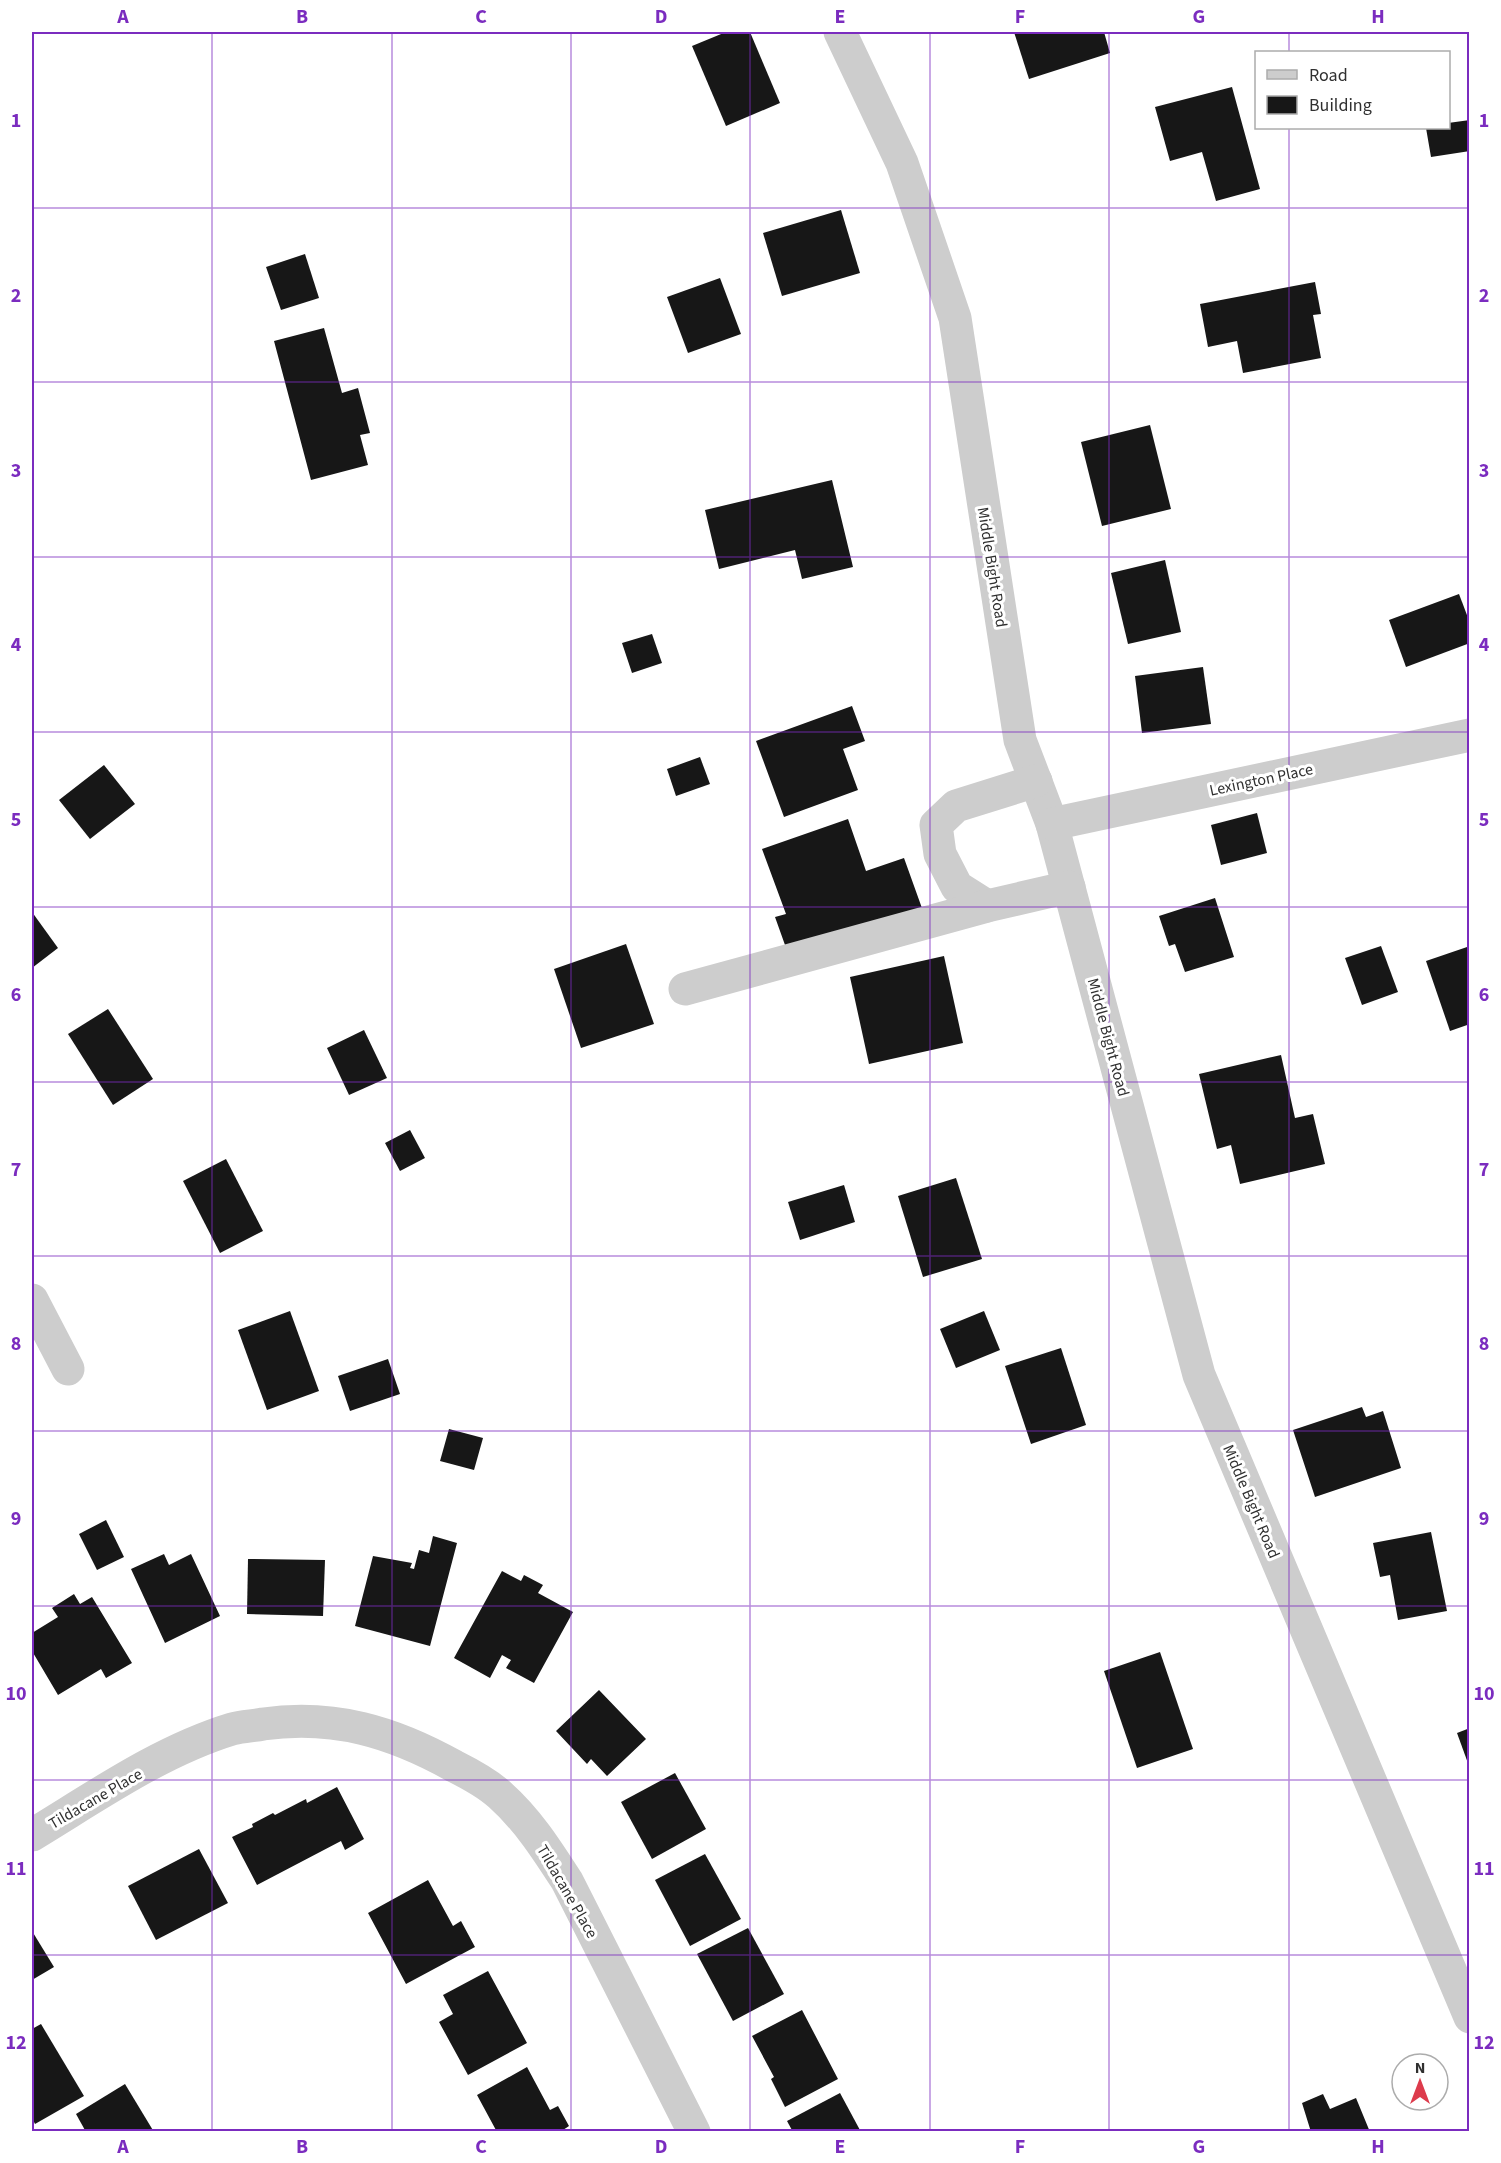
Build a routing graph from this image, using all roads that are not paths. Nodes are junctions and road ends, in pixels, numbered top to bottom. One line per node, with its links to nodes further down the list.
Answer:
1 (840, 32): 3 (street, Middle Bight Road)
2 (1470, 735): 4 (street, Lexington Place)
3 (1036, 781): 4 (street, Middle Bight Road); 6 (street)
4 (1052, 824): 5 (street, Middle Bight Road)
5 (1069, 887): 6 (street); 11 (street, Middle Bight Road)
6 (987, 906): 7 (street)
7 (685, 989)
8 (32, 1300): 9 (street)
9 (68, 1369)
10 (32, 1835): 12 (street, Tildacane Place)
11 (1470, 2018)
12 (694, 2132)

